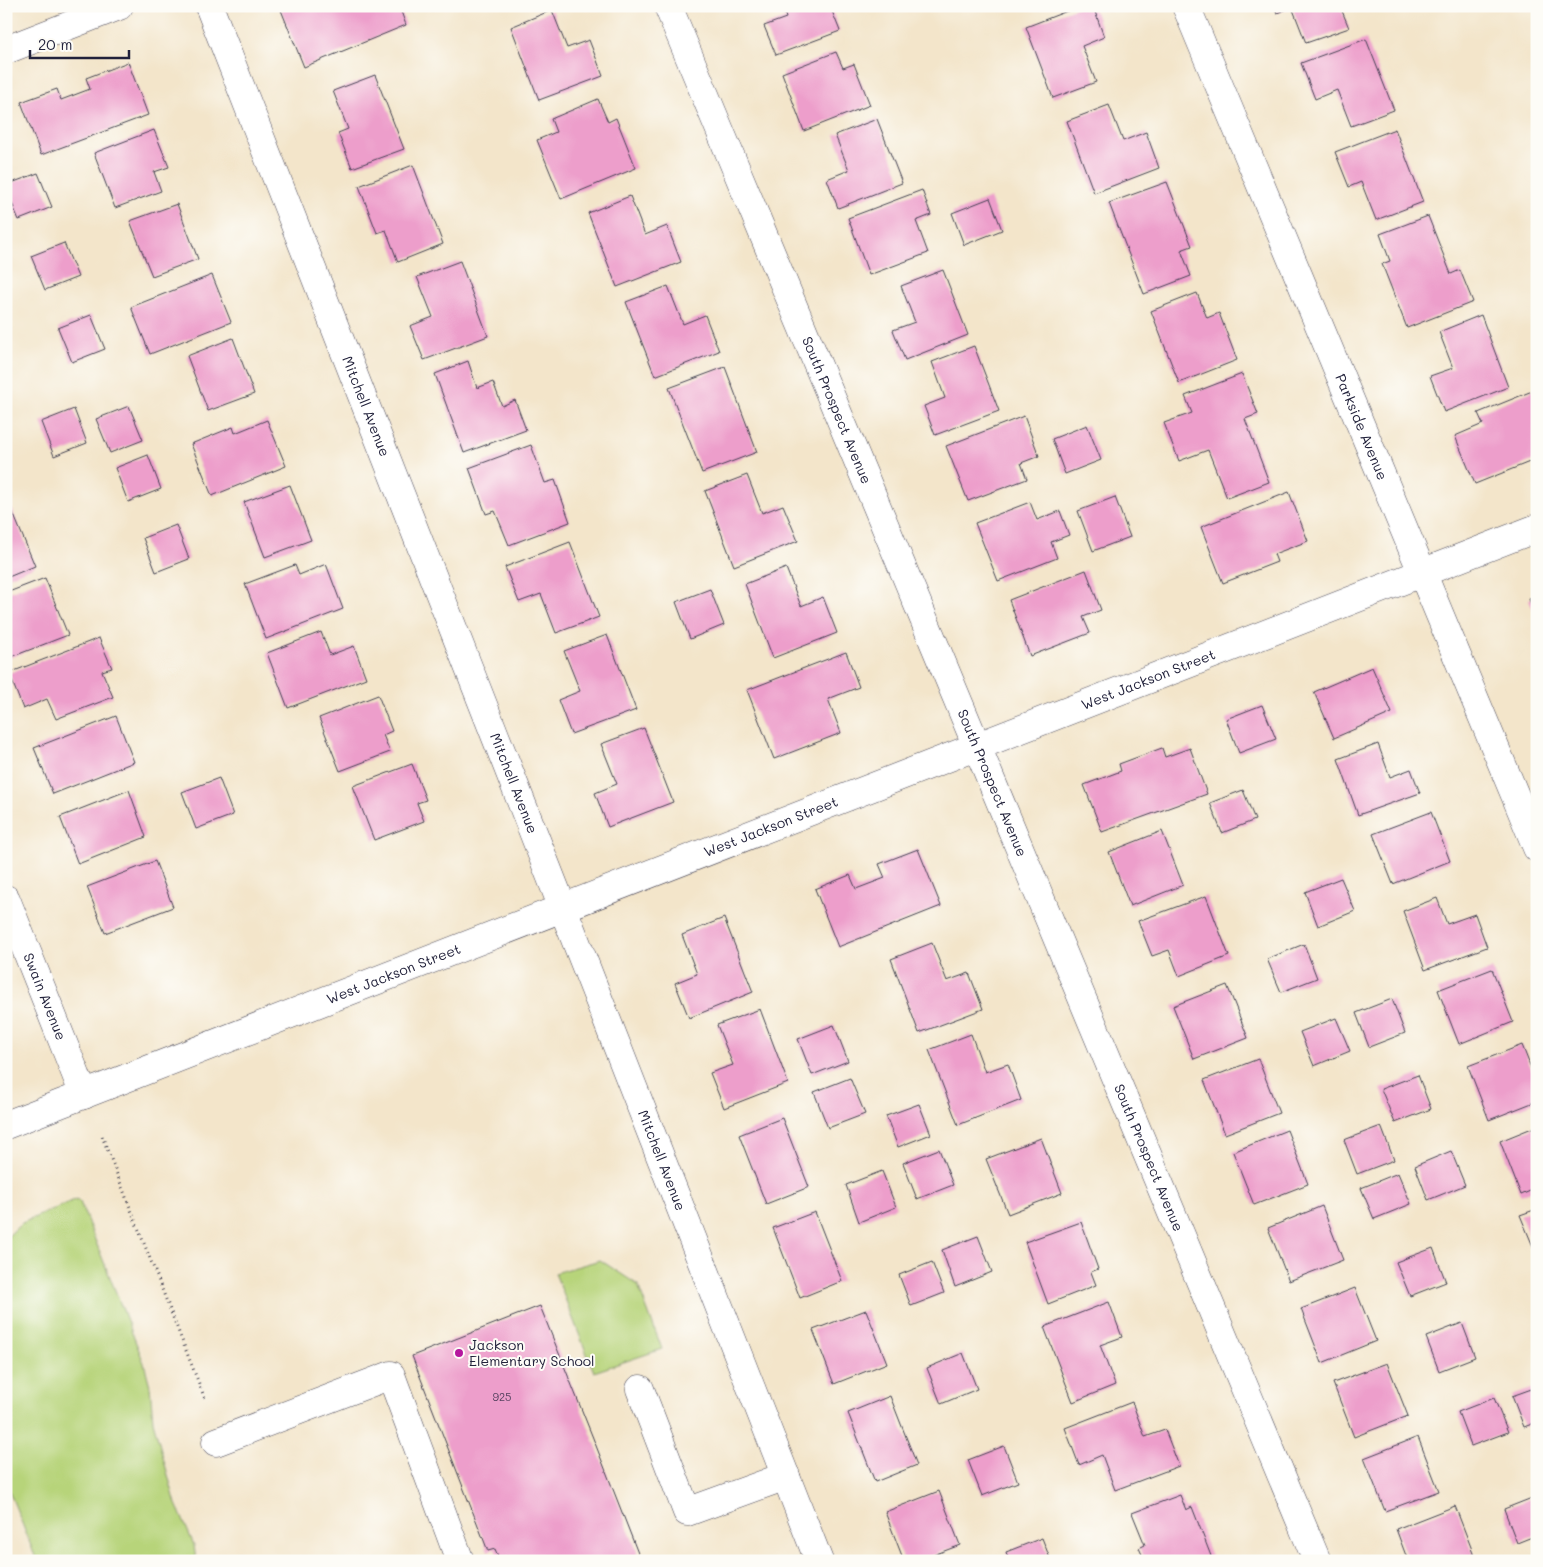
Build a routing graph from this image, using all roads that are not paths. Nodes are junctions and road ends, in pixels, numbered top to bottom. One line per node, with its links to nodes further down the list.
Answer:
1 (119, 6): 5 (street)
2 (209, 6): 11 (street, Mitchell Avenue)
3 (668, 6): 8 (street, South Prospect Avenue)
4 (1186, 6): 7 (street, Parkside Avenue)
5 (6, 50)
6 (1537, 528): 7 (street, West Jackson Street)
7 (1422, 572): 8 (street, West Jackson Street); 9 (street, Parkside Avenue)
8 (977, 746): 11 (street, West Jackson Street); 19 (street, South Prospect Avenue)
9 (1537, 848)
10 (6, 899): 12 (street, Swain Avenue)
11 (563, 908): 12 (street, West Jackson Street); 16 (street, Mitchell Avenue)
12 (84, 1094): 13 (street, West Jackson Street)
13 (6, 1125)
14 (640, 1389): 16 (street)
15 (216, 1442): 17 (street)
16 (786, 1476): 18 (street, Mitchell Avenue)
17 (460, 1561)
18 (819, 1561)
19 (1317, 1561)

